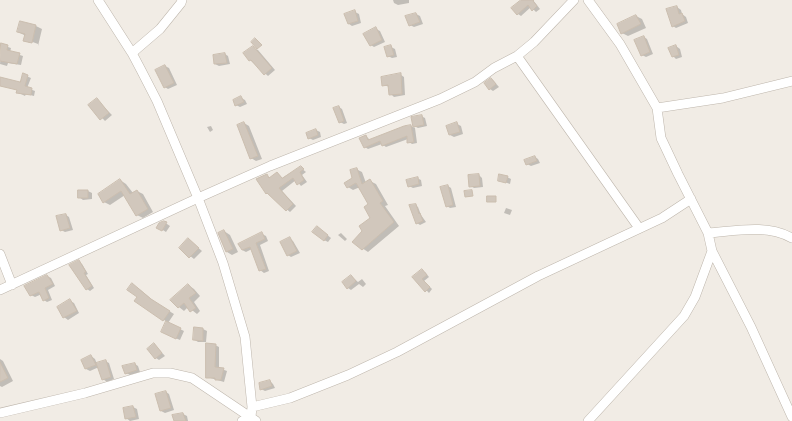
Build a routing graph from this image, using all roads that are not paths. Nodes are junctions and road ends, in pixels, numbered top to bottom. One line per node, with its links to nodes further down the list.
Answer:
1 (98, 0): 5 (street)
2 (574, 0): 6 (street)
3 (588, 0): 8 (street)
4 (185, 1): 5 (street)
5 (132, 53): 9 (street)
6 (517, 56): 9 (street); 11 (street)
7 (792, 81): 8 (street)
8 (657, 108): 10 (street)
9 (198, 198): 16 (street); 19 (street)
10 (691, 199): 11 (street); 12 (street)
11 (638, 228): 19 (street)
12 (708, 233): 13 (street); 14 (street)
13 (792, 238)
14 (712, 251): 20 (street); 22 (street)
15 (0, 254): 16 (street)
16 (12, 285): 17 (street)
17 (0, 290)
18 (0, 413): 19 (street)
19 (253, 415): 21 (street)
20 (792, 417)
21 (242, 421)
22 (588, 421)

